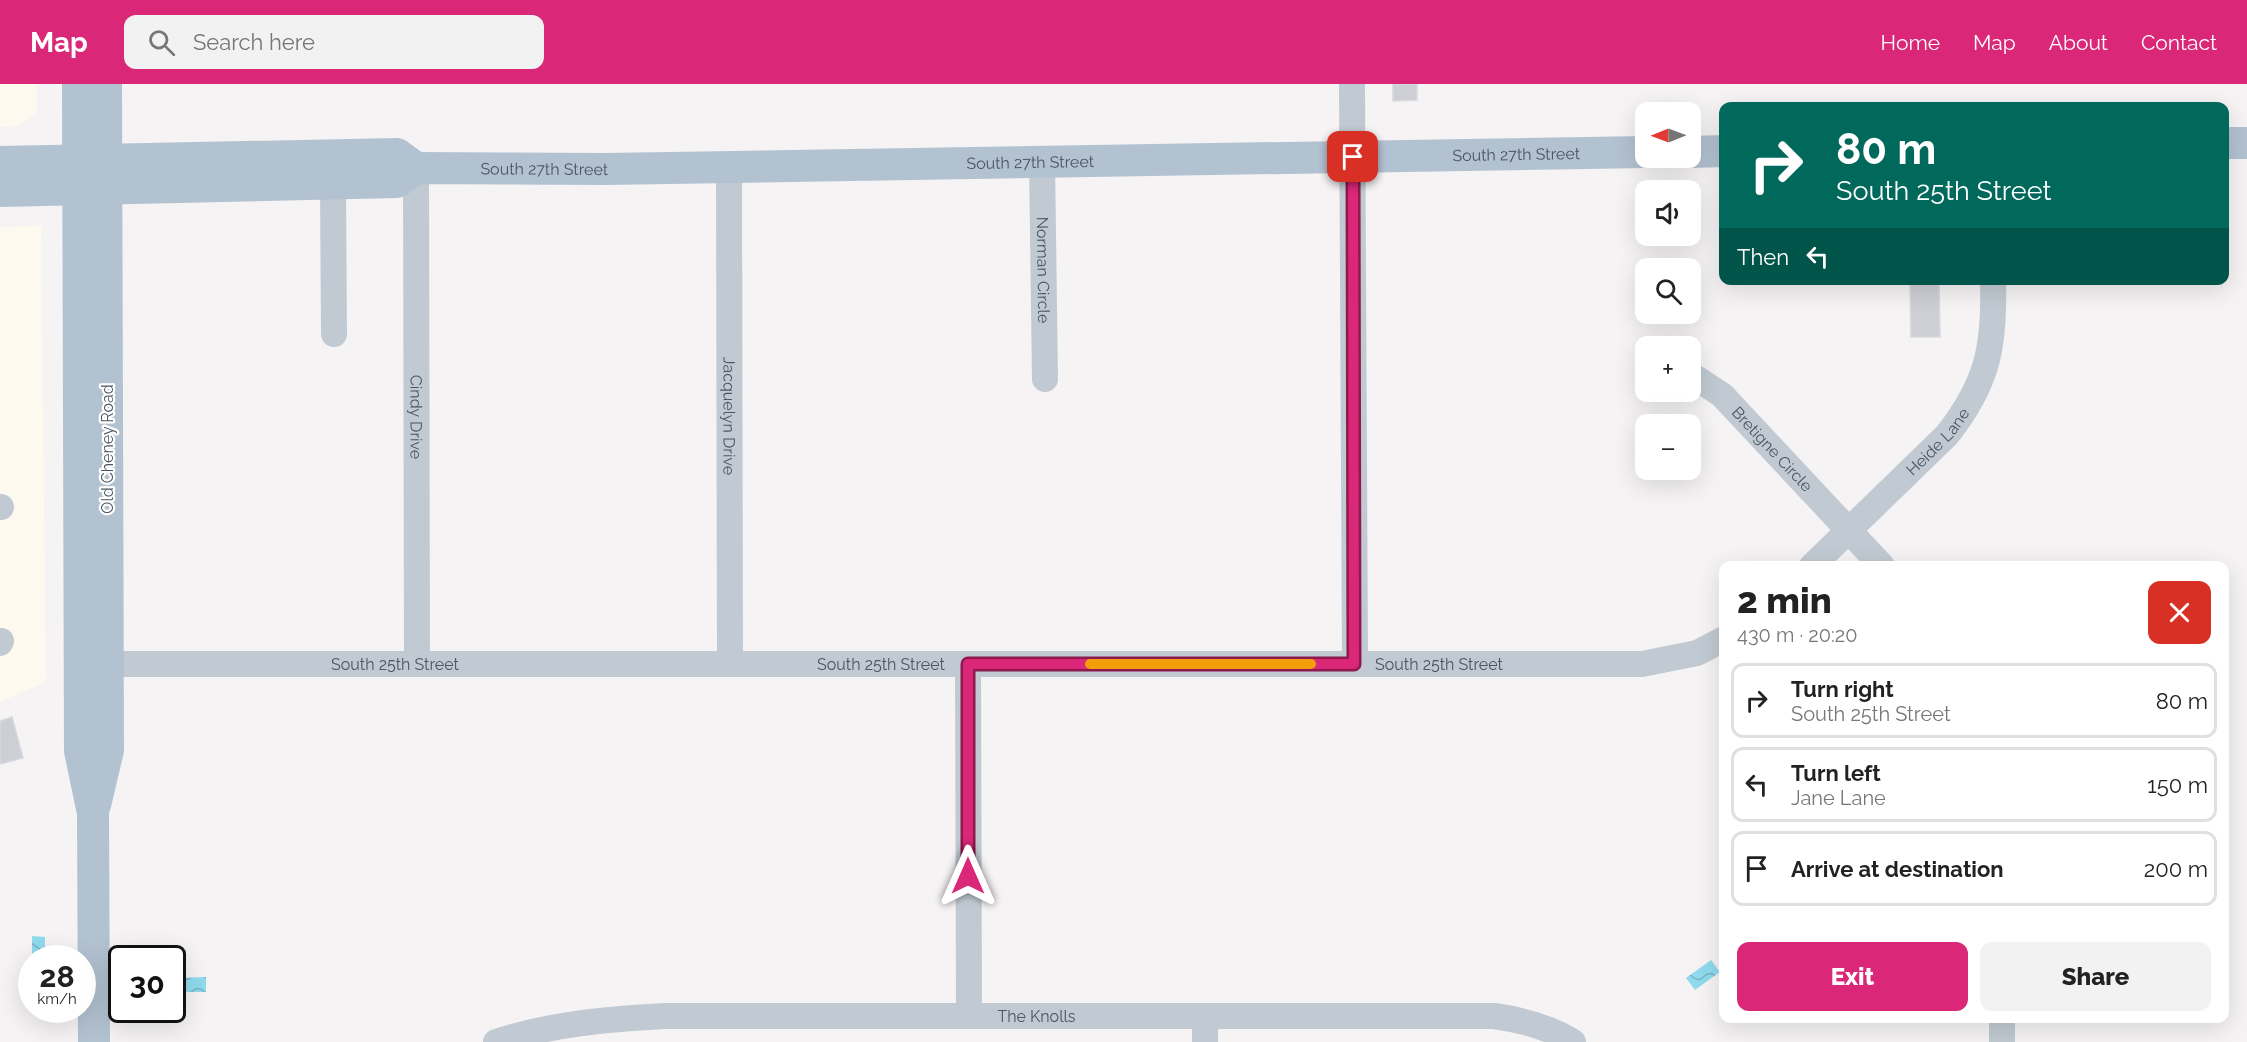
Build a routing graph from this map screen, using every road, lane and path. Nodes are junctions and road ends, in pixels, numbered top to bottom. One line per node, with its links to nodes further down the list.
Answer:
1 (78, 84): 14 (main road, Old Cheney Road)
2 (106, 84): 14 (main road, Old Cheney Road)
3 (1352, 84): 9 (street)
4 (2229, 143): 5 (main road)
5 (2247, 143)
6 (1719, 151): 8 (main road)
7 (1635, 152): 9 (main road, South 27th Street)
8 (1701, 152)
9 (1353, 157): 11 (main road, South 27th Street); 29 (street)
10 (0, 162): 14 (main road, South 27th Street)
11 (1042, 162): 12 (main road, South 27th Street); 19 (street, Norman Circle)
12 (729, 167): 13 (main road, South 27th Street); 27 (street, Jacquelyn Drive)
13 (416, 168): 14 (main road, South 27th Street); 15 (main road, South 27th Street); 26 (street, Cindy Drive)
14 (93, 175): 15 (main road, South 27th Street); 16 (main road, South 27th Street); 25 (main road, Old Cheney Road); 30 (main road, Old Cheney Road)
15 (333, 185): 18 (street)
16 (0, 191)
17 (1994, 285): 21 (street, Heide Lane)
18 (334, 334)
19 (1045, 379)
20 (1701, 381): 21 (street, Bretigne Circle)
21 (1849, 531): 22 (street, Heide Lane); 23 (street, Bretigne Circle)
22 (1817, 561)
23 (1877, 561)
24 (1719, 642): 29 (street, South 25th Street)
25 (107, 664): 26 (street, South 25th Street); 30 (main road, Old Cheney Road)
26 (417, 664): 27 (street, South 25th Street)
27 (730, 664): 28 (street, South 25th Street)
28 (968, 664): 29 (street, South 25th Street); 31 (street)
29 (1354, 664)
30 (93, 813): 34 (main road, Old Cheney Road)
31 (969, 1016): 32 (street, The Knolls); 35 (street, The Knolls)
32 (1205, 1016): 36 (street); 37 (street, The Knolls)
33 (2002, 1023): 38 (street)
34 (94, 1042)
35 (496, 1042)
36 (1205, 1042)
37 (1573, 1042)
38 (2002, 1042)

